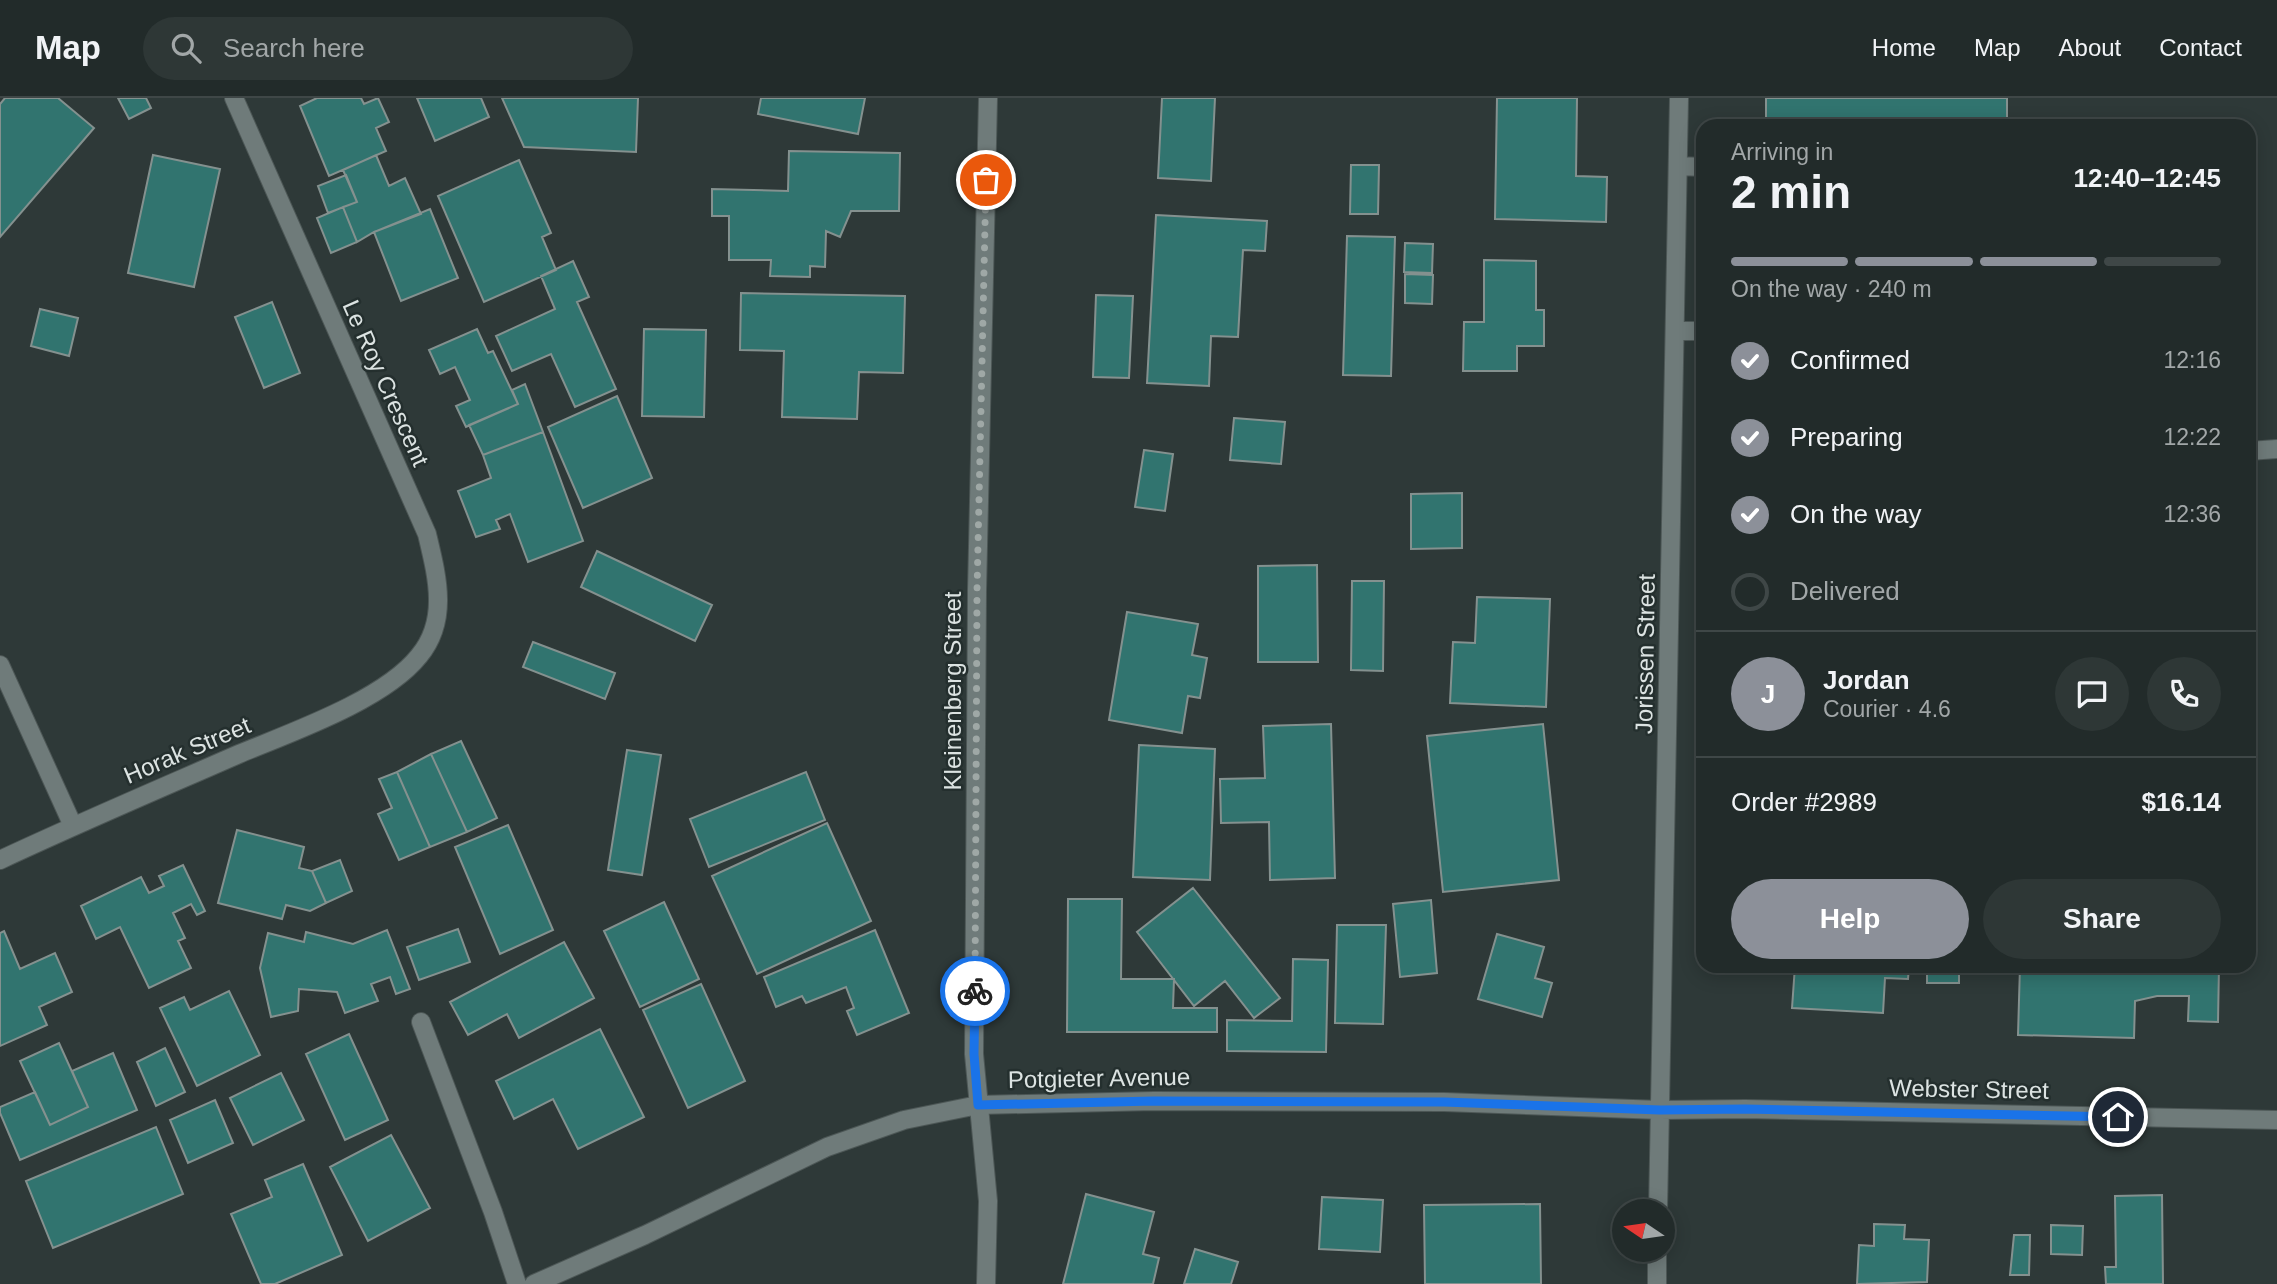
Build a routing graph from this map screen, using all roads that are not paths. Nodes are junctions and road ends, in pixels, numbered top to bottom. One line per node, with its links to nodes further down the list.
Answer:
1 (234, 98): 11 (street, Le Roy Crescent)
2 (988, 98): 15 (street, Kleinenberg Street)
3 (1679, 98): 4 (street, Jorissen Street)
4 (1678, 166): 5 (street); 6 (street, Jorissen Street)
5 (1696, 167)
6 (1675, 331): 7 (street); 16 (street, Jorissen Street)
7 (1696, 331)
8 (2277, 449): 9 (street)
9 (2256, 450)
10 (0, 665): 12 (street)
11 (392, 683): 12 (street, Horak Street)
12 (73, 826): 13 (street, Horak Street)
13 (0, 860)
14 (421, 1023): 21 (street)
15 (978, 1105): 16 (street, Potgieter Avenue); 20 (street, Potgieter Avenue); 22 (street, Kleinenberg Street)
16 (1660, 1110): 17 (street, Webster Street); 18 (street, Jorissen Street)
17 (2277, 1120)
18 (1658, 1199)
19 (1657, 1262): 23 (street)
20 (541, 1283)
21 (517, 1284)
22 (986, 1284)
23 (1657, 1284)

